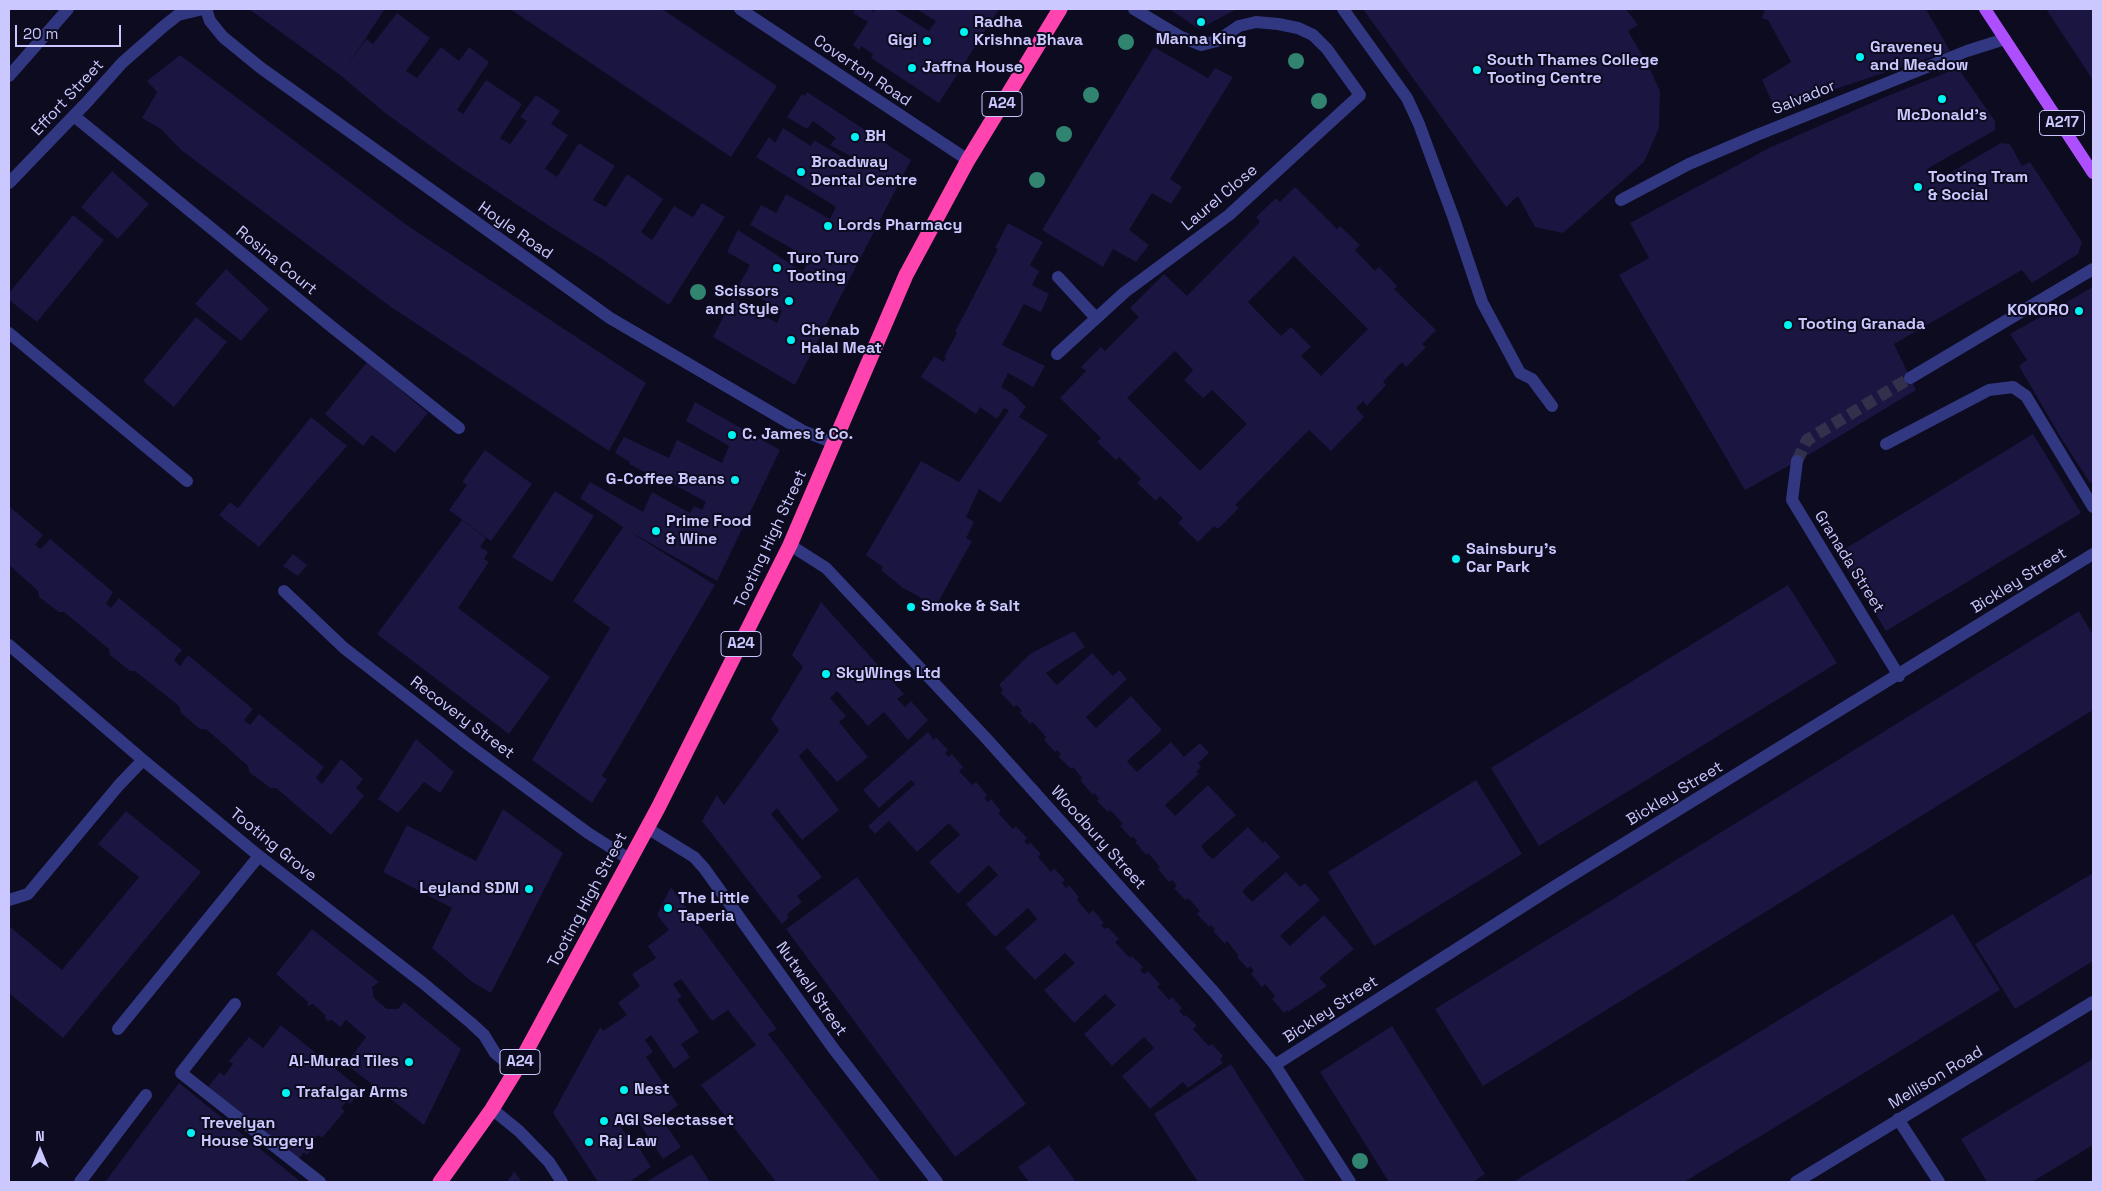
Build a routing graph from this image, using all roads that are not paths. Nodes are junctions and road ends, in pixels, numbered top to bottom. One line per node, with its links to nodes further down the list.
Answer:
1 (68, 9): 9 (street)
2 (205, 9): 10 (street, Effort Street); 23 (street, Hoyle Road)
3 (740, 9): 11 (street, Coverton Road)
4 (1060, 9): 11 (highway, Tooting High Street / A24)
5 (1134, 9): 17 (street, Laurel Close)
6 (1344, 9): 21 (street)
7 (1985, 9): 8 (main road, A217)
8 (2005, 39): 12 (main road, A217); 14 (street, Salvador)
9 (9, 76)
10 (74, 116): 13 (street, Effort Street); 22 (street, Rosina Court)
11 (968, 160): 23 (highway, Tooting High Street / A24)
12 (2093, 173)
13 (9, 183)
14 (1621, 200)
15 (2093, 269): 20 (street)
16 (1058, 277): 17 (street)
17 (1096, 318): 19 (street, Laurel Close)
18 (9, 333): 26 (street)
19 (1057, 354)
20 (1910, 378)
21 (1552, 406)
22 (459, 428)
23 (834, 443): 28 (highway, Tooting High Street / A24)
24 (1886, 444): 27 (street)
25 (1797, 461): 32 (street, Granada Street)
26 (187, 481)
27 (2093, 507)
28 (790, 545): 34 (highway, Tooting High Street / A24); 41 (street, Woodbury Street)
29 (2093, 554): 32 (street, Bickley Street)
30 (284, 591): 36 (street, Recovery Street)
31 (9, 645): 33 (street, Tooting Grove)
32 (1899, 676): 41 (street, Bickley Street)
33 (143, 760): 35 (street, Tooting Grove); 37 (street)
34 (647, 828): 36 (highway, Tooting High Street / A24); 50 (street, Nutwell Street)
35 (260, 856): 40 (street); 42 (street, Tooting Grove)
36 (629, 860): 42 (highway, Tooting High Street / A24)
37 (9, 900)
38 (2093, 1002): 45 (street, Mellison Road)
39 (235, 1004): 47 (street)
40 (118, 1029)
41 (1275, 1065): 51 (street, Woodbury Street)
42 (516, 1070): 44 (highway, Tooting High Street / A24)
43 (146, 1095): 46 (street)
44 (492, 1109): 48 (highway, Tooting High Street / A24); 49 (street)
45 (1898, 1120): 52 (street, Mellison Road); 53 (street)
46 (80, 1182)
47 (320, 1182)
48 (440, 1182)
49 (562, 1182)
50 (938, 1182)
51 (1350, 1182)
52 (1796, 1182)
53 (1939, 1182)

